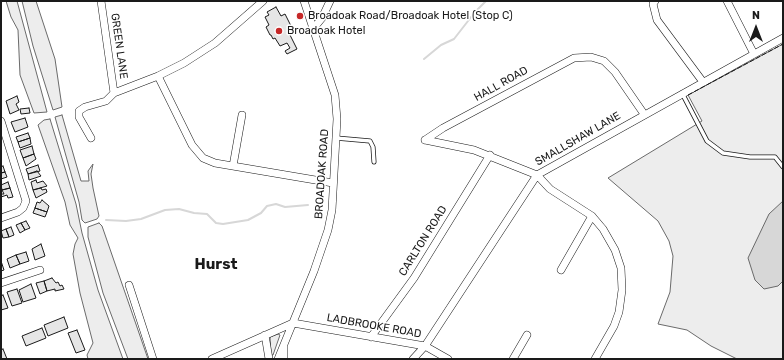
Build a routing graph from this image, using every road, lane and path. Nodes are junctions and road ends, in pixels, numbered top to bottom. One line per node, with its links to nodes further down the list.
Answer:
1 (101, 1): 12 (street, GREEN LANE)
2 (263, 1): 10 (street)
3 (304, 1): 7 (street, BROADOAK ROAD)
4 (330, 1): 7 (street)
5 (656, 1): 11 (street)
6 (727, 1): 9 (street)
7 (313, 29): 18 (street, BROADOAK ROAD)
8 (783, 38): 9 (street, SMALLSHAW LANE)
9 (754, 54): 11 (street, SMALLSHAW LANE)
10 (158, 76): 12 (street); 21 (street)
11 (703, 82): 13 (street, SMALLSHAW LANE)
12 (114, 93): 17 (street)
13 (682, 94): 14 (street, SMALLSHAW LANE); 22 (lane)
14 (644, 114): 19 (street, HALL ROAD); 23 (street, SMALLSHAW LANE)
15 (242, 115): 21 (street)
16 (1, 121): 26 (street)
17 (92, 138)
18 (336, 138): 20 (lane); 24 (street, BROADOAK ROAD)
19 (490, 155): 23 (street); 34 (street, CARLTON ROAD)
20 (374, 162)
21 (233, 166): 24 (street)
22 (783, 167)
23 (537, 175): 25 (street); 36 (street, SMALLSHAW LANE)
24 (333, 183): 31 (street, BROADOAK ROAD)
25 (592, 216): 28 (street); 45 (street)
26 (1, 218)
27 (40, 270): 29 (street)
28 (560, 270)
29 (1, 283)
30 (129, 285): 37 (street)
31 (293, 323): 33 (street); 34 (street, LADBROOKE ROAD); 35 (street, BROADOAK ROAD)
32 (527, 335): 44 (street)
33 (265, 336): 38 (street); 39 (street)
34 (371, 337): 36 (street, LADBROOKE ROAD)
35 (284, 346): 40 (street, BROADOAK ROAD); 41 (street, BROADOAK ROAD)
36 (425, 346): 42 (street, SMALLSHAW LANE); 43 (street, LADBROOKE ROAD)
37 (153, 359)
38 (212, 359)
39 (269, 359)
40 (278, 359)
41 (284, 359)
42 (413, 359)
43 (448, 359)
44 (513, 359)
45 (595, 359)

